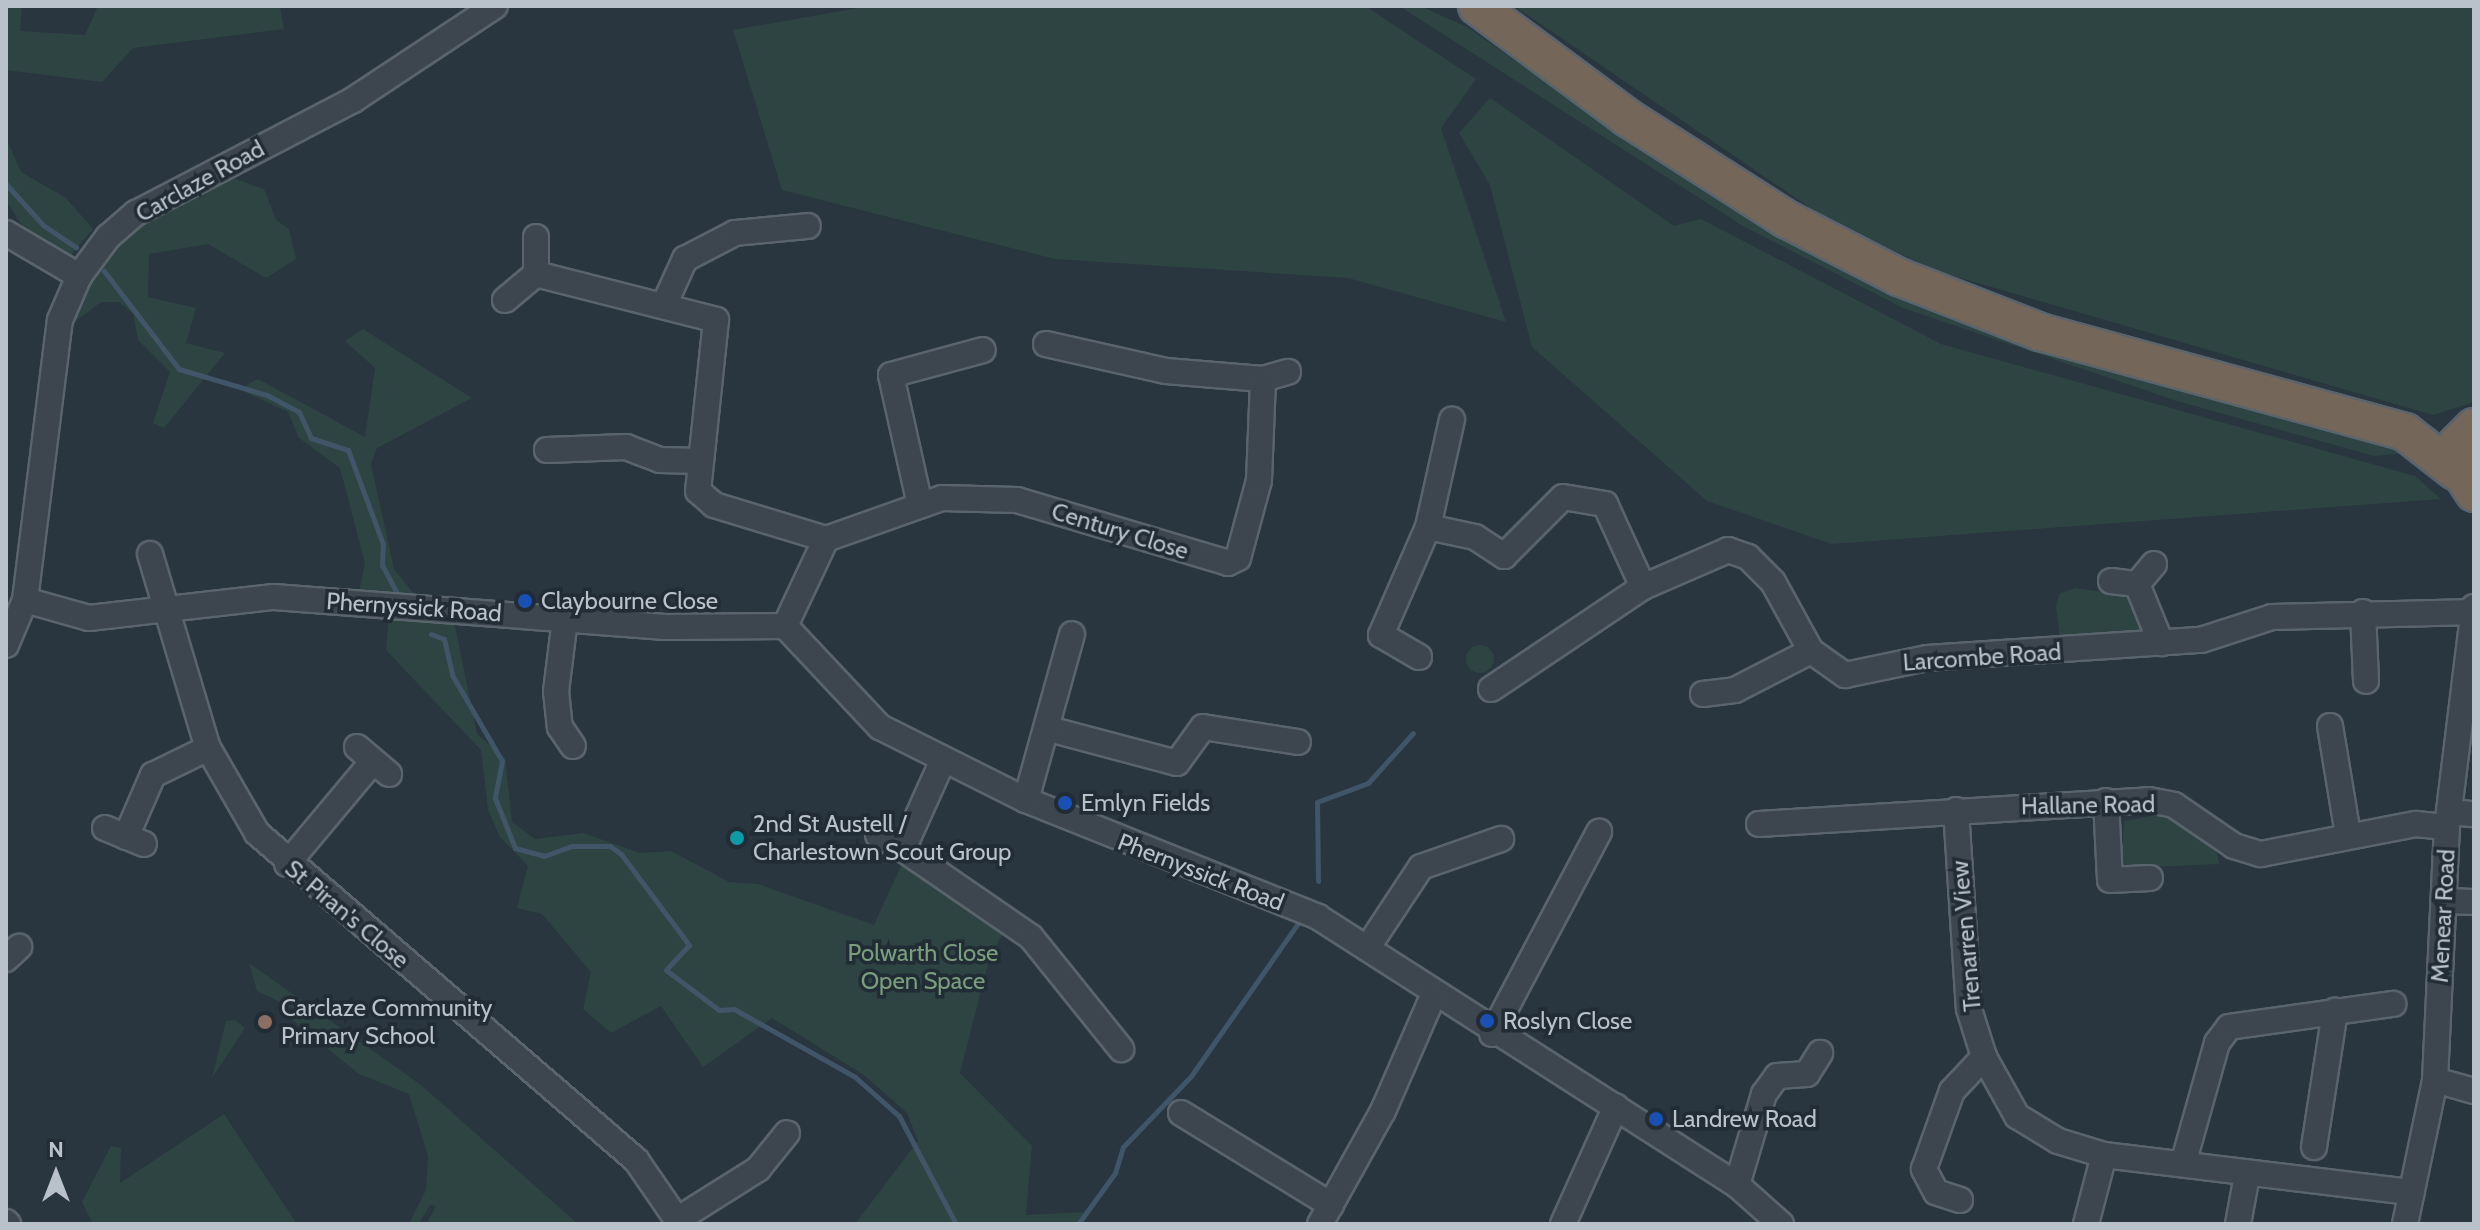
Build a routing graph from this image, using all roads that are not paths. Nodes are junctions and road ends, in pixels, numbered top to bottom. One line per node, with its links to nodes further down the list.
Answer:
1 (495, 6): 7 (street, Carclaze Road)
2 (1477, 6): 16 (highway)
3 (808, 226): 9 (street)
4 (6, 233): 7 (street)
5 (536, 237): 6 (street)
6 (536, 274): 8 (street); 9 (street)
7 (79, 276): 28 (street, Carclaze Road)
8 (505, 300)
9 (664, 305): 18 (street)
10 (1046, 344): 13 (street)
11 (983, 350): 20 (street)
12 (1288, 372): 13 (street)
13 (1263, 379): 20 (street, Century Close)
14 (1452, 420): 21 (street)
15 (2471, 428): 16 (highway); 19 (highway)
16 (2405, 432): 19 (highway)
17 (547, 450): 18 (street)
18 (700, 461): 22 (street)
19 (2468, 488)
20 (920, 505): 22 (street, Century Close)
21 (1428, 527): 27 (street); 38 (street)
22 (826, 539): 33 (street)
23 (150, 554): 30 (street, St Piran's Close)
24 (2154, 564): 26 (street)
25 (2111, 581): 26 (street)
26 (2137, 584): 35 (street)
27 (1643, 587): 37 (street, Larcombe Road); 40 (street, Larcombe Road)
28 (25, 600): 30 (street, Phernyssick Road); 36 (street, Carclaze Road)
29 (2474, 610): 31 (street, Larcombe Road); 41 (street, Menear Road)
30 (171, 612): 32 (street, Phernyssick Road); 47 (street, St Piran's Close)
31 (2363, 612): 35 (street, Larcombe Road); 39 (street)
32 (565, 619): 33 (street, Phernyssick Road); 46 (street)
33 (785, 626): 48 (street, Phernyssick Road)
34 (1072, 634): 44 (street)
35 (2161, 643): 37 (street, Larcombe Road)
36 (6, 645)
37 (1811, 651): 42 (street)
38 (1419, 657)
39 (2372, 669)
40 (1491, 689)
41 (2468, 694): 54 (street, Menear Road)
42 (1719, 700)
43 (2330, 726): 58 (street)
44 (1049, 729): 45 (street); 50 (street)
45 (1298, 742)
46 (573, 746)
47 (208, 748): 59 (street); 62 (street, St Piran's Close)
48 (943, 760): 50 (street, Phernyssick Road); 61 (street)
49 (373, 761): 62 (street)
50 (1026, 800): 66 (street, Phernyssick Road)
51 (2106, 801): 52 (street, Hallane Road); 58 (street, Hallane Road); 63 (street)
52 (1956, 810): 55 (street, Hallane Road); 73 (street, Trenarren View)
53 (2474, 814): 54 (street, Hallane Road)
54 (2448, 819): 58 (street, Hallane Road); 64 (street, Menear Road)
55 (1759, 824)
56 (1599, 832): 70 (street)
57 (878, 835): 61 (street)
58 (2348, 835)
59 (125, 836)
60 (1501, 839): 66 (street)
61 (903, 849): 71 (street)
62 (287, 864): 87 (street, St Piran's Close)
63 (2150, 878)
64 (2444, 901): 65 (street); 74 (street, Menear Road)
65 (2474, 902)
66 (1368, 947): 67 (street, Phernyssick Road)
67 (1433, 996): 70 (street, Phernyssick Road); 86 (street)
68 (2393, 1004): 69 (street)
69 (2335, 1011): 79 (street); 81 (street)
70 (1492, 1034): 76 (street, Phernyssick Road)
71 (1121, 1049)
72 (1820, 1053): 83 (street)
73 (1984, 1057): 80 (street, Trenarren View); 85 (street)
74 (2435, 1080): 75 (street); 84 (street, Menear Road)
75 (2474, 1091)
76 (1616, 1106): 83 (street, Phernyssick Road); 88 (street)
77 (1181, 1113): 86 (street)
78 (789, 1128): 87 (street)
79 (2314, 1147)
80 (2104, 1155): 81 (street, Trenarren View); 90 (street)
81 (2183, 1164): 82 (street, Trenarren View)
82 (2247, 1175): 84 (street, Trenarren View); 91 (street)
83 (1737, 1185): 89 (street, Phernyssick Road)
84 (2412, 1192): 92 (street, Menear Road)
85 (1960, 1200)
86 (1326, 1215)
87 (679, 1222)
88 (1563, 1224)
89 (1781, 1224)
90 (2086, 1224)
91 (2238, 1224)
92 (2405, 1224)

